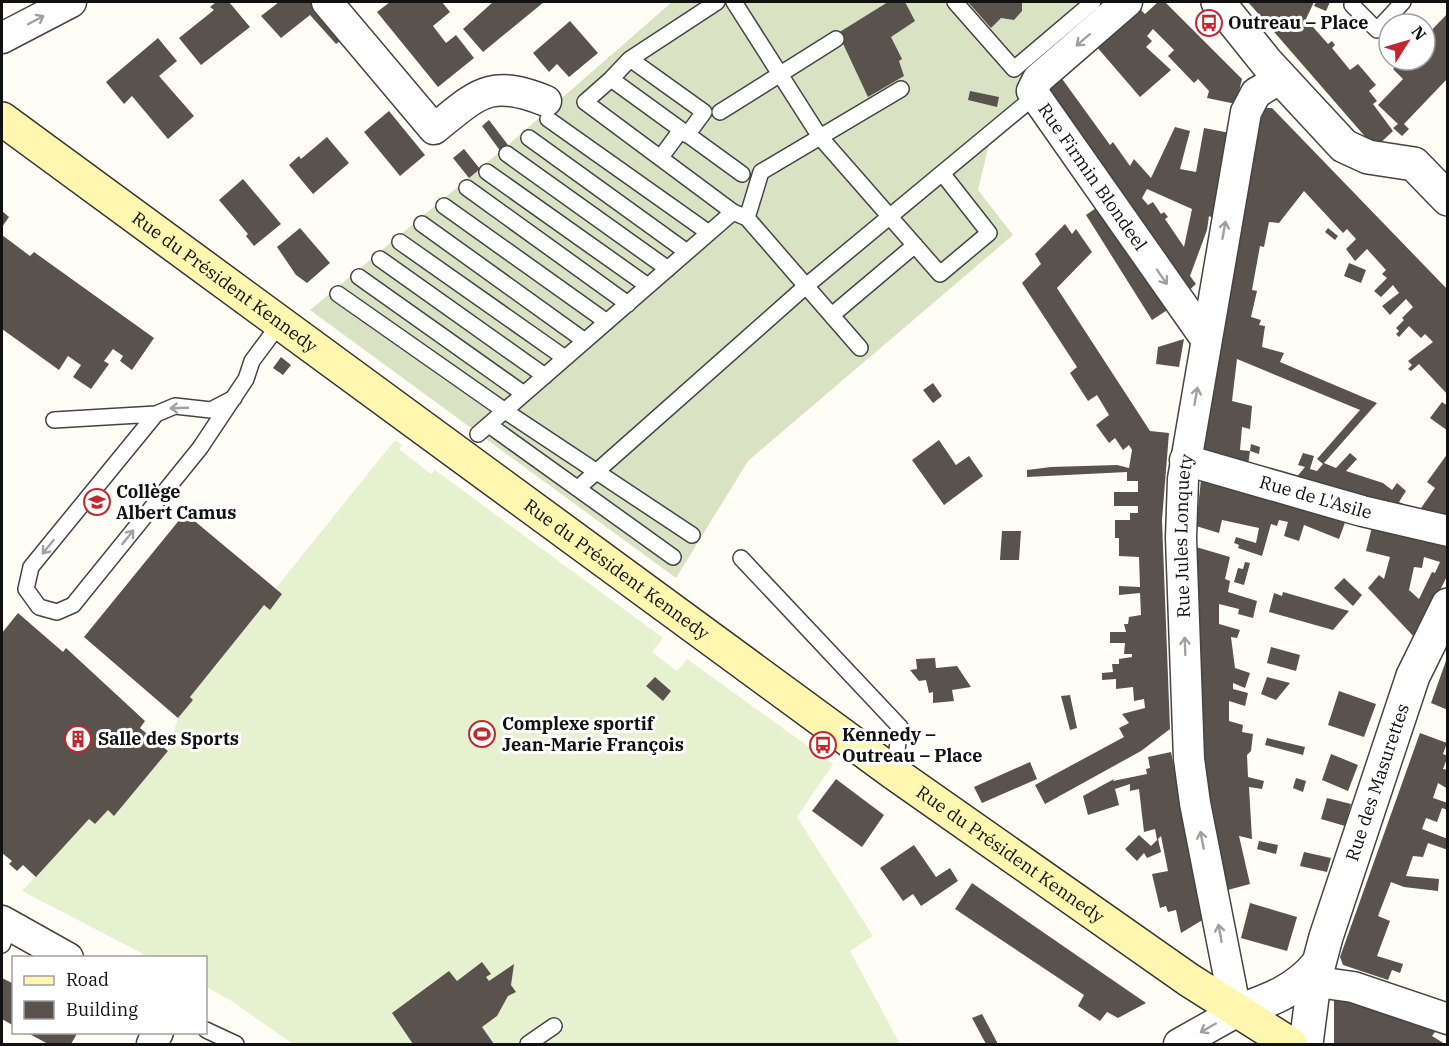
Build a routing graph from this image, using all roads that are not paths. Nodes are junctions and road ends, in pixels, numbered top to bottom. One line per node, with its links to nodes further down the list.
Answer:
1 (71, 2): 11 (street, one-way to 1)
2 (327, 2): 19 (street)
3 (717, 2): 13 (lane)
4 (734, 2): 14 (lane)
5 (955, 2): 6 (lane)
6 (1093, 2)
7 (1127, 2): 18 (street, Rue Firmin Blondeel, one-way to 18)
8 (1218, 2): 15 (street)
9 (1353, 2): 10 (lane)
10 (1403, 2)
11 (2, 38)
12 (836, 39): 14 (lane)
13 (630, 59): 16 (lane); 22 (lane)
14 (779, 75): 20 (lane); 23 (lane)
15 (1281, 78): 31 (street); 50 (street, Rue Jules Lonquety, one-way to 15)
16 (610, 79): 22 (lane); 26 (lane)
17 (901, 89): 23 (lane)
18 (1035, 96): 28 (lane); 50 (street, Rue Firmin Blondeel, one-way to 50)
19 (547, 110): 36 (lane)
20 (720, 112)
21 (2, 119): 48 (main road, Rue du Président Kennedy)
22 (684, 132): 26 (lane); 29 (lane)
23 (820, 137): 33 (lane); 34 (lane)
24 (529, 138): 39 (lane)
25 (507, 154): 41 (lane)
26 (660, 157): 33 (lane)
27 (487, 172): 43 (lane)
28 (942, 173): 34 (lane); 38 (lane)
29 (742, 174)
30 (467, 188): 46 (lane)
31 (1448, 199)
32 (444, 206): 49 (lane)
33 (740, 215): 36 (lane); 44 (lane)
34 (890, 216): 38 (lane); 44 (lane)
35 (422, 224): 51 (lane)
36 (709, 233): 39 (lane)
37 (400, 242): 53 (lane)
38 (915, 245): 47 (lane)
39 (687, 252): 41 (lane)
40 (380, 259): 54 (lane)
41 (668, 268): 43 (lane)
42 (359, 277): 55 (lane)
43 (648, 286): 46 (lane)
44 (806, 286): 47 (lane); 61 (lane)
45 (338, 294): 57 (lane)
46 (628, 304): 49 (lane)
47 (832, 315): 52 (lane)
48 (281, 322): 56 (lane); 68 (main road, Rue du Président Kennedy)
49 (607, 322): 51 (lane)
50 (1206, 339): 60 (street, Rue Jules Lonquety, one-way to 50)
51 (585, 341): 53 (lane)
52 (860, 348)
53 (565, 358): 54 (lane)
54 (545, 376): 55 (lane)
55 (524, 394): 57 (lane)
56 (234, 398): 58 (lane, one-way to 58); 58 (lane, one-way to 56)
57 (505, 411): 61 (lane); 62 (lane)
58 (156, 414): 59 (lane)
59 (54, 420)
60 (1185, 460): 63 (street, Rue de L'Asile); 72 (street, Rue Jules Lonquety, one-way to 60)
61 (597, 472): 62 (lane); 64 (lane)
62 (578, 488): 65 (lane)
63 (1448, 531)
64 (692, 535)
65 (673, 557)
66 (741, 558): 68 (lane)
67 (1448, 605): 71 (street, Rue des Masurettes)
68 (894, 773): 72 (main road, Rue du Président Kennedy)
69 (4, 931): 70 (street)
70 (66, 956)
71 (1312, 975): 72 (street); 73 (street); 81 (street, Rue des Masurettes)
72 (1236, 1012): 78 (street, one-way to 78); 79 (main road); 80 (main road)
73 (1448, 1019)
74 (554, 1026): 77 (lane)
75 (207, 1030): 76 (lane)
76 (236, 1044)
77 (528, 1044)
78 (1179, 1044)
79 (1269, 1044)
80 (1290, 1044)
81 (1306, 1044)

